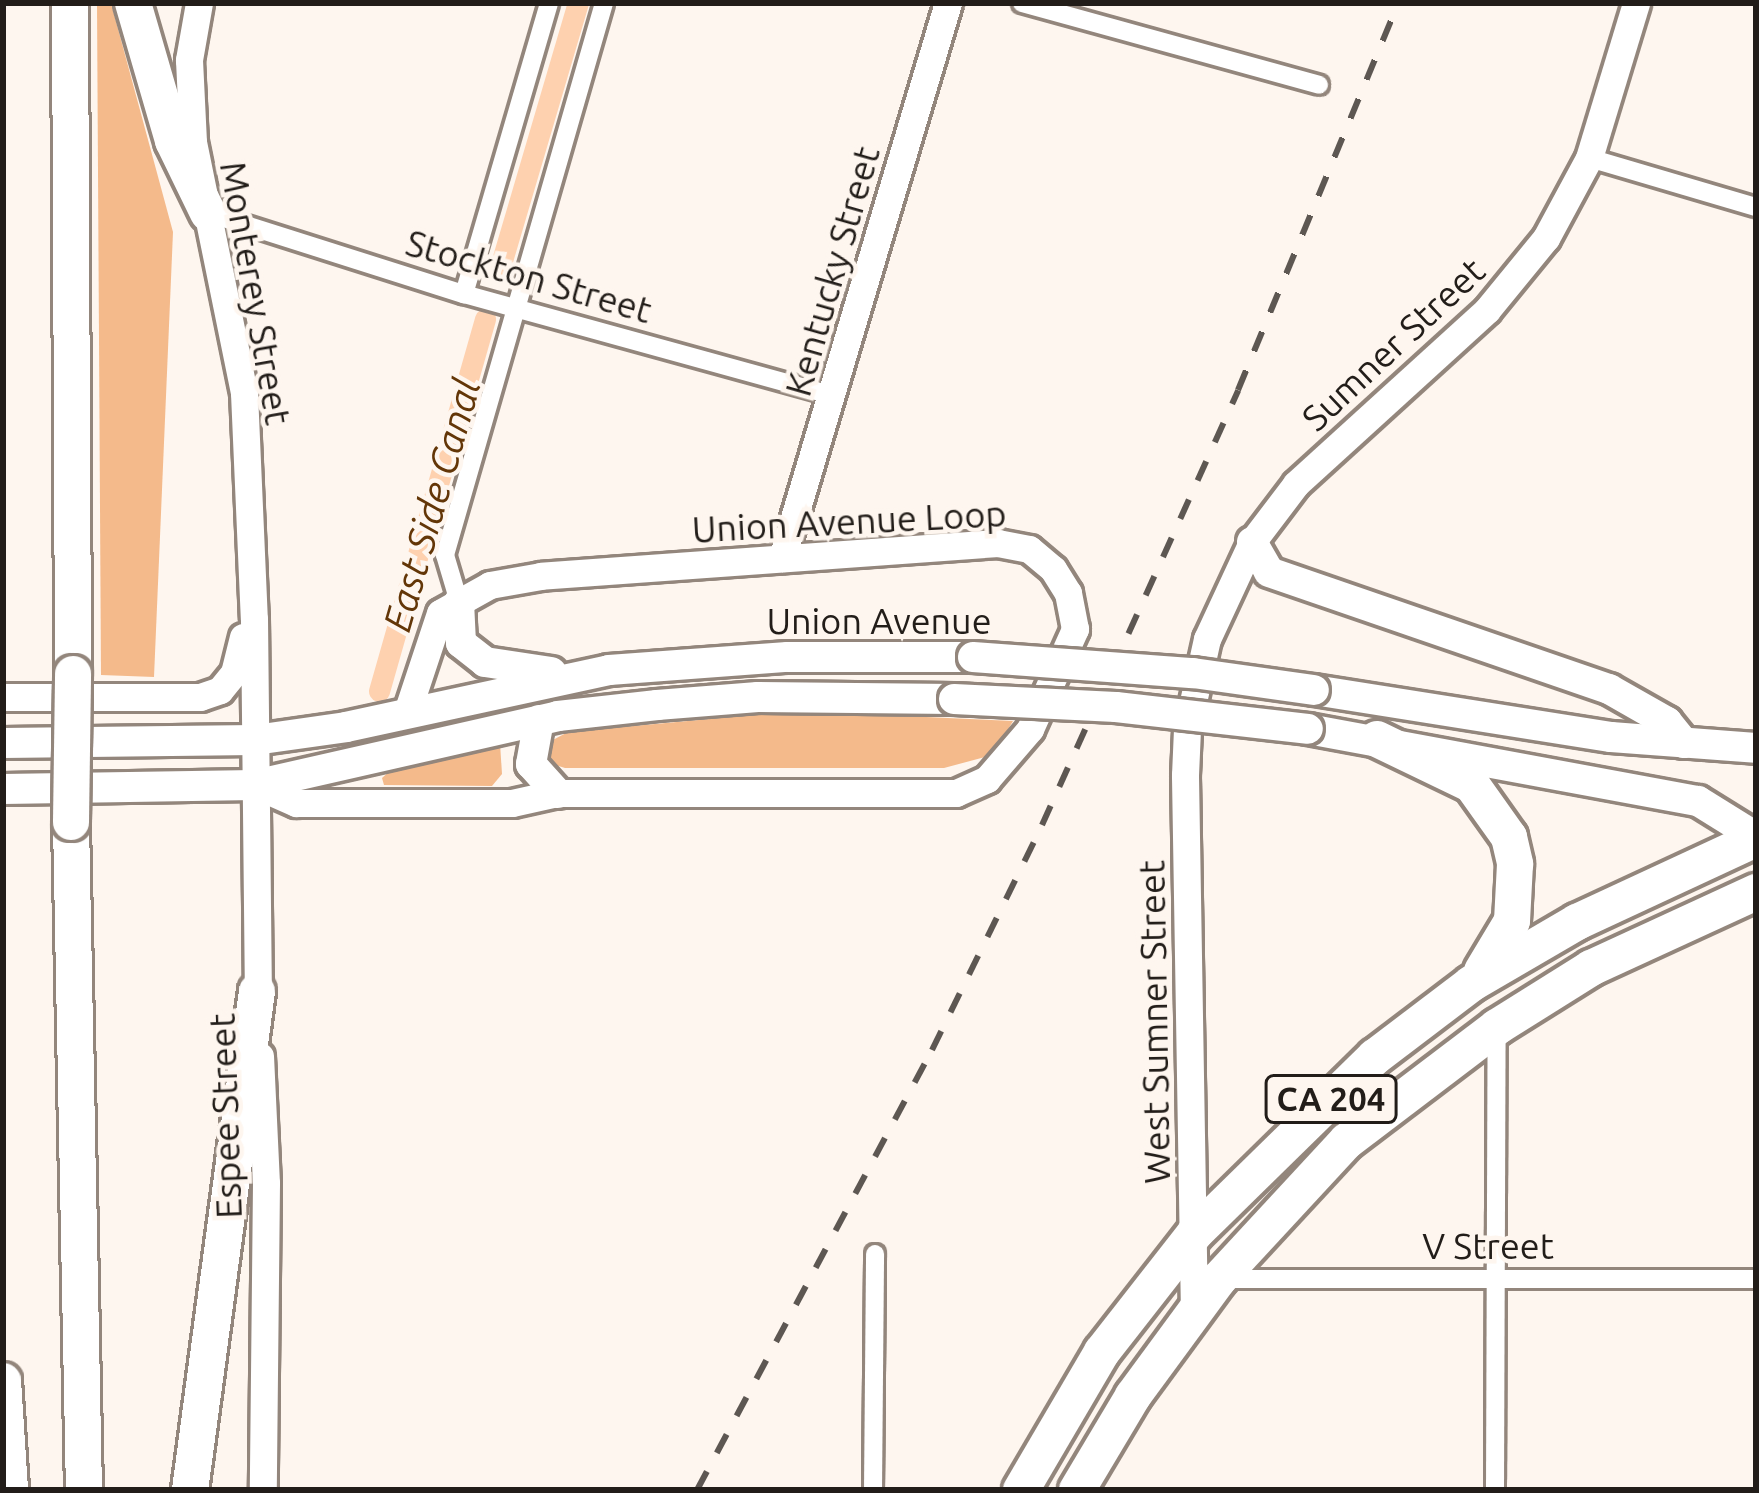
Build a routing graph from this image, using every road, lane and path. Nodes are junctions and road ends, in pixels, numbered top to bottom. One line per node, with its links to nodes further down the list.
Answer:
1 (70, 3): 44 (highway, bridge)
2 (134, 3): 12 (highway)
3 (199, 3): 12 (street, Monterey Street)
4 (549, 3): 13 (street)
5 (604, 3): 14 (street)
6 (948, 3): 15 (street, Kentucky Street)
7 (1022, 3): 9 (street)
8 (1636, 3): 10 (street, Sumner Street)
9 (1319, 85)
10 (1589, 158): 11 (street); 16 (street, Sumner Street)
11 (1756, 207)
12 (208, 213): 13 (street, Stockton Street); 18 (street, Monterey Street)
13 (464, 294): 14 (street, Stockton Street)
14 (515, 308): 15 (street, Stockton Street); 19 (street)
15 (834, 395): 17 (street, Kentucky Street)
16 (1252, 542): 24 (street, Sumner Street); 28 (main road)
17 (782, 558): 19 (street, Union Avenue Loop); 32 (street, Union Avenue Loop)
18 (253, 572): 21 (street); 26 (street, Monterey Street)
19 (459, 602): 20 (main road); 22 (street)
20 (574, 676): 22 (main road, Union Avenue); 28 (main road, Union Avenue, bridge)
21 (3, 697)
22 (407, 712): 26 (main road, Union Avenue)
23 (539, 720): 25 (main road, bridge); 30 (main road); 32 (main road)
24 (1187, 729): 38 (street, West Sumner Street)
25 (1377, 739): 33 (main road); 35 (highway)
26 (255, 740): 27 (main road, Union Avenue); 30 (street, Espee Street)
27 (3, 742)
28 (1684, 743): 29 (main road, Union Avenue)
29 (1756, 748)
30 (255, 785): 31 (main road); 32 (street); 36 (street, Espee Street)
31 (3, 789)
32 (557, 793)
33 (1756, 838): 35 (highway, CA 204)
34 (1756, 892): 37 (highway, CA 204)
35 (1472, 984): 38 (highway, CA 204)
36 (257, 991): 49 (highway); 50 (street, Espee Street)
37 (1497, 1027): 40 (highway, CA 204); 41 (street)
38 (1195, 1233): 43 (street, West Sumner Street); 52 (highway, CA 204)
39 (875, 1254): 51 (street)
40 (1219, 1279): 41 (street, V Street); 43 (highway, CA 204)
41 (1497, 1279): 42 (street, V Street); 54 (street)
42 (1756, 1279)
43 (1194, 1314): 53 (highway, CA 204)
44 (79, 1322): 47 (highway); 48 (highway)
45 (3, 1381): 46 (highway)
46 (10, 1490)
47 (84, 1490)
48 (106, 1490)
49 (190, 1490)
50 (263, 1490)
51 (873, 1490)
52 (1021, 1490)
53 (1077, 1490)
54 (1496, 1490)

